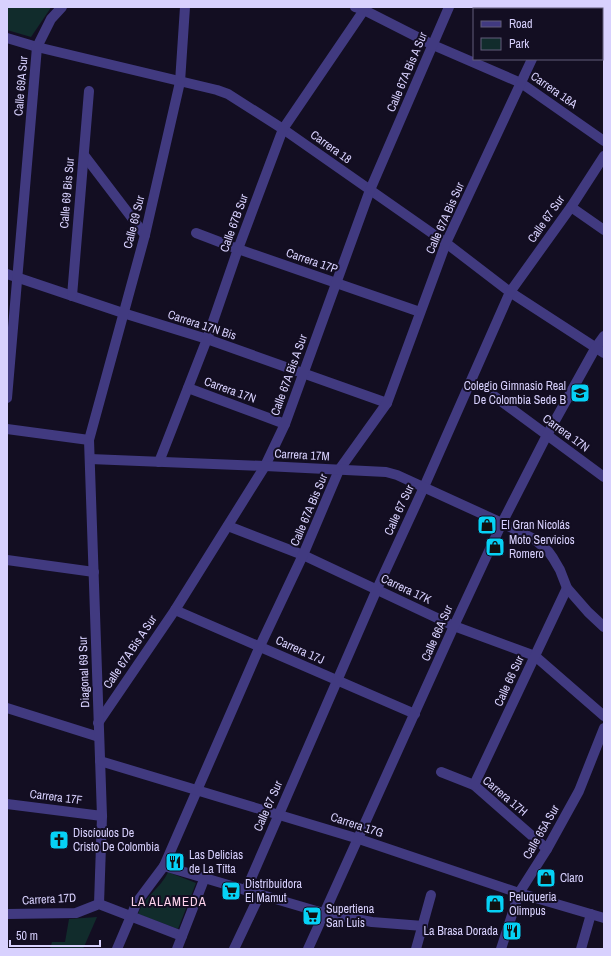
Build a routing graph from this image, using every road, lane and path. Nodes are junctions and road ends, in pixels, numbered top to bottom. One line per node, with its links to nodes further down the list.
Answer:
1 (62, 7): 7 (street, Calle 69A Sur)
2 (185, 7): 9 (street, Calle 69 Sur)
3 (449, 7): 6 (street, Calle 67A Bis A Sur)
4 (360, 8): 6 (street, Carrera 18A); 12 (street, Calle 67B Sur)
5 (7, 38): 7 (street, Carrera 18)
6 (433, 45): 10 (street, Carrera 18A); 16 (street, Calle 67A Bis A Sur)
7 (37, 47): 9 (street, Carrera 18); 24 (street, Calle 69A Sur)
8 (532, 60): 10 (street, Calle 67A Bis Sur)
9 (180, 82): 12 (street, Carrera 18); 20 (street, Calle 69 Sur)
10 (521, 83): 13 (street, Carrera 18A); 21 (street, Calle 67A Bis Sur)
11 (89, 91): 14 (street, Calle 69 Bis Sur)
12 (283, 129): 16 (street, Carrera 18); 22 (street, Calle 67B Sur)
13 (604, 141)
14 (84, 155): 20 (street); 27 (street, Calle 69 Bis Sur)
15 (604, 156): 17 (street, Calle 67 Sur)
16 (370, 190): 21 (street, Carrera 18); 25 (street, Calle 67A Bis A Sur)
17 (571, 207): 18 (street); 26 (street, Calle 67 Sur)
18 (604, 230)
19 (196, 233): 22 (street, Carrera 17P)
20 (145, 235): 29 (street, Calle 69 Sur)
21 (446, 243): 26 (street, Carrera 18); 28 (street, Calle 67A Bis Sur)
22 (238, 249): 25 (street, Carrera 17P); 31 (street, Calle 67B Sur)
23 (7, 274): 24 (street, Carrera 17N Bis)
24 (18, 278): 27 (street, Carrera 17N Bis); 36 (street, Calle 69A Sur)
25 (336, 284): 28 (street, Carrera 17P); 33 (street, Calle 67A Bis A Sur)
26 (510, 292): 32 (street, Carrera 18); 47 (street, Calle 67 Sur)
27 (72, 296): 29 (street, Carrera 17N Bis)
28 (420, 312): 37 (street, Calle 67A Bis Sur)
29 (123, 313): 31 (street, Carrera 17N Bis); 41 (street, Calle 69 Sur)
30 (604, 336): 32 (street, Calle 66A Sur)
31 (208, 339): 33 (street, Carrera 17N Bis); 34 (street, Calle 67B Sur)
32 (600, 350): 40 (street, Calle 66A Sur)
33 (303, 374): 37 (street, Carrera 17N Bis); 38 (street, Calle 67A Bis A Sur)
34 (188, 388): 38 (street, Carrera 17N); 43 (street, Calle 67B Sur)
35 (494, 396): 40 (street, Carrera 17N)
36 (7, 398)
37 (387, 403): 45 (street, Calle 67A Bis Sur)
38 (285, 424): 44 (street, Calle 67A Bis A Sur)
39 (7, 429): 41 (street)
40 (547, 435): 46 (street, Carrera 17N); 48 (street, Calle 66A Sur)
41 (89, 440): 42 (street, Diagonal 69 Sur)
42 (90, 460): 43 (street, Carrera 17M); 52 (street, Diagonal 69 Sur)
43 (159, 462): 44 (street, Carrera 17M)
44 (265, 466): 45 (street, Carrera 17M); 49 (street, Calle 67A Bis A Sur)
45 (339, 470): 47 (street, Carrera 17M); 50 (street, Calle 67A Bis Sur)
46 (604, 477)
47 (424, 487): 48 (street, Carrera 17M); 54 (street, Calle 67 Sur)
48 (502, 523): 53 (street, Carrera 17M); 56 (street, Calle 66A Sur)
49 (228, 526): 50 (street, Carrera 17K); 55 (street, Calle 67A Bis A Sur)
50 (303, 556): 54 (street, Carrera 17K); 58 (street, Calle 67A Bis Sur)
51 (7, 560): 52 (street)
52 (94, 572): 64 (street, Diagonal 69 Sur)
53 (567, 588): 57 (street, Carrera 17M); 59 (street, Calle 66 Sur)
54 (377, 589): 56 (street, Carrera 17K); 60 (street, Calle 67 Sur)
55 (175, 610): 58 (street, Carrera 17J); 64 (street, Calle 67A Bis A Sur)
56 (454, 626): 59 (street, Carrera 17K); 62 (street, Calle 66A Sur)
57 (604, 627)
58 (260, 646): 60 (street, Carrera 17J); 70 (street, Calle 67A Bis Sur)
59 (535, 656): 63 (street, Carrera 17K); 69 (street, Calle 66 Sur)
60 (338, 680): 62 (street, Carrera 17J); 72 (street, Calle 67 Sur)
61 (7, 708): 66 (street)
62 (415, 714): 74 (street, Calle 66A Sur)
63 (604, 716)
64 (98, 723): 66 (street, Diagonal 69 Sur)
65 (604, 728): 75 (street, Calle 65A Sur)
66 (99, 737): 67 (street, Diagonal 69 Sur)
67 (100, 761): 70 (street, Carrera 17G); 73 (street, Diagonal 69 Sur)
68 (441, 772): 69 (street, Carrera 17H)
69 (474, 785): 75 (street, Carrera 17H)
70 (198, 790): 72 (street, Carrera 17G); 76 (street, Calle 67A Bis Sur)
71 (7, 804): 73 (street, Carrera 17F)
72 (279, 814): 74 (street, Carrera 17G); 78 (street, Calle 67 Sur)
73 (102, 816): 82 (street, Diagonal 69 Sur)
74 (359, 839): 79 (street, Carrera 17G); 83 (street, Calle 66A Sur)
75 (547, 849): 79 (street, Calle 65A Sur)
76 (164, 866): 77 (street); 86 (street, Calle 67A Bis Sur)
77 (205, 877): 78 (street); 89 (street)
78 (246, 890): 80 (street)
79 (519, 893): 85 (street, Carrera 17G); 95 (street, Calle 65A Sur)
80 (260, 894): 83 (street); 92 (street)
81 (431, 895): 88 (street)
82 (99, 904): 84 (street, Carrera 17D); 86 (street)
83 (323, 913): 88 (street); 93 (street, Calle 66A Sur)
84 (7, 914)
85 (591, 914): 87 (street, Carrera 17G); 96 (street)
86 (131, 916): 89 (street); 90 (street, Calle 67A Bis Sur)
87 (604, 918)
88 (423, 926): 94 (street)
89 (182, 936): 91 (street)
90 (117, 949)
91 (177, 949)
92 (234, 949)
93 (308, 949)
94 (416, 949)
95 (501, 949)
96 (581, 949)

